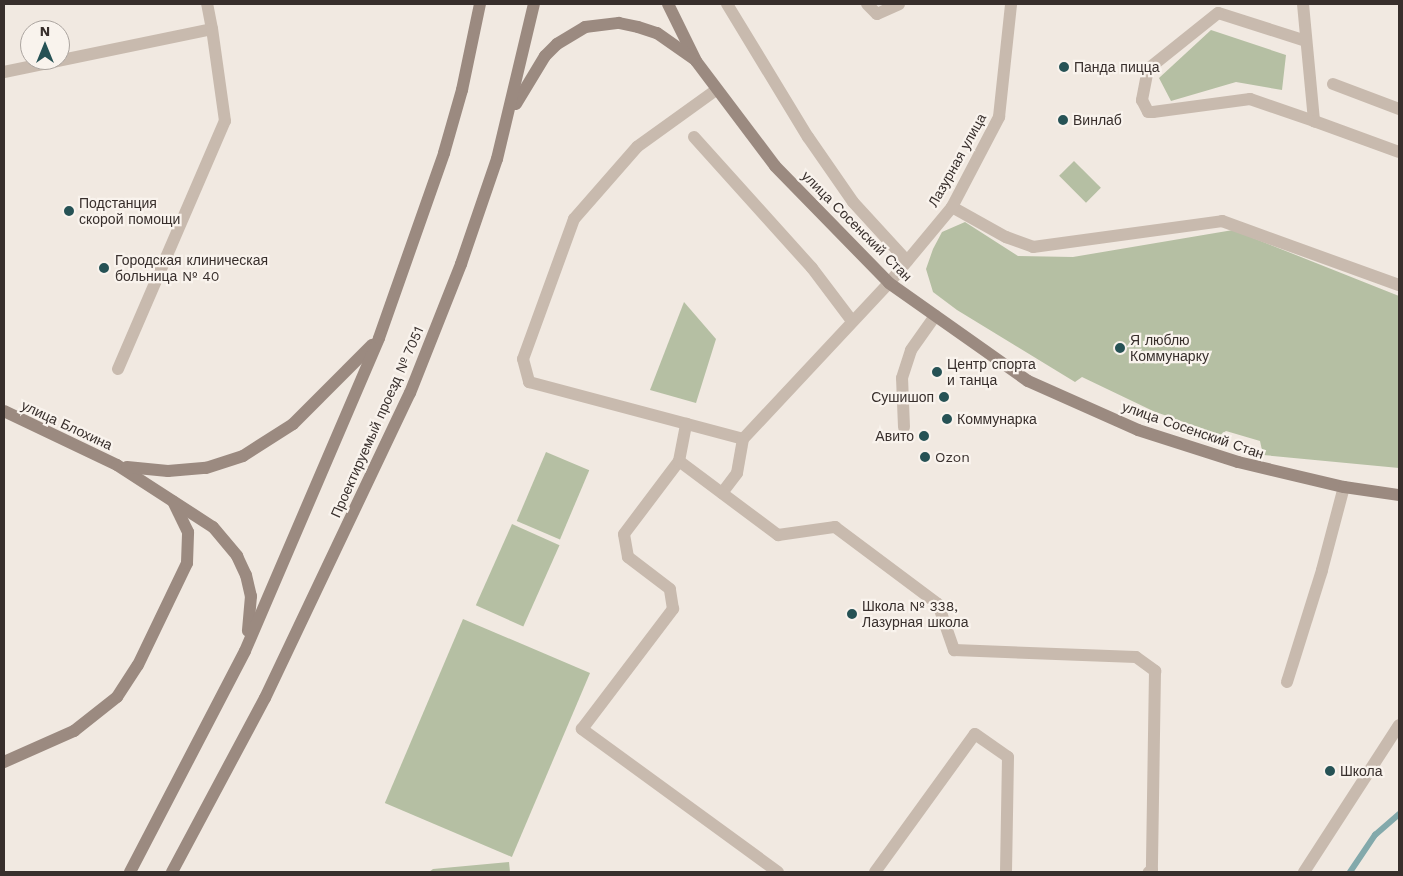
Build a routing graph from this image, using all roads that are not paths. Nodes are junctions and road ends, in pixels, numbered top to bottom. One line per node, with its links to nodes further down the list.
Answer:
1 (207, 4): 10 (street)
2 (480, 4): 27 (street)
3 (534, 4): 17 (street, Проектируемый проезд № 7051)
4 (668, 4): 12 (street)
5 (726, 4): 22 (street)
6 (867, 4): 7 (street)
7 (899, 4)
8 (1011, 4): 21 (street, Лазурная улица)
9 (1303, 4): 11 (street)
10 (212, 29): 13 (street); 28 (street)
11 (1306, 41): 18 (street); 18 (street)
12 (696, 61): 15 (street, улица Сосенский Стан); 17 (street)
13 (4, 72)
14 (1333, 84): 16 (street)
15 (716, 90): 23 (street, улица Сосенский Стан); 30 (street)
16 (1399, 109)
17 (508, 118): 44 (street, Проектируемый проезд № 7051)
18 (1314, 121): 20 (street)
19 (694, 137): 26 (street)
20 (1399, 152)
21 (952, 207): 22 (street, Лазурная улица); 24 (street)
22 (907, 261): 23 (street, Лазурная улица)
23 (889, 283): 25 (street, улица Сосенский Стан); 26 (street, Лазурная улица)
24 (1399, 285)
25 (935, 316): 31 (street); 35 (street, улица Сосенский Стан)
26 (852, 321): 32 (street, Лазурная улица)
27 (379, 338): 34 (street); 39 (street)
28 (118, 369)
29 (4, 411): 34 (street, улица Блохина)
30 (686, 424): 32 (street); 33 (street)
31 (904, 427)
32 (743, 439): 36 (street)
33 (679, 461): 36 (street); 45 (street)
34 (117, 465): 38 (street)
35 (1344, 487): 37 (street, улица Сосенский Стан); 40 (street)
36 (722, 493): 48 (street)
37 (1399, 495)
38 (172, 498): 39 (street); 42 (street)
39 (244, 651): 43 (street)
40 (1286, 682)
41 (1399, 725): 49 (street)
42 (4, 762)
43 (130, 872)
44 (172, 872)
45 (778, 872)
46 (875, 872): 47 (street)
47 (1006, 872)
48 (1149, 872)
49 (1304, 872)

